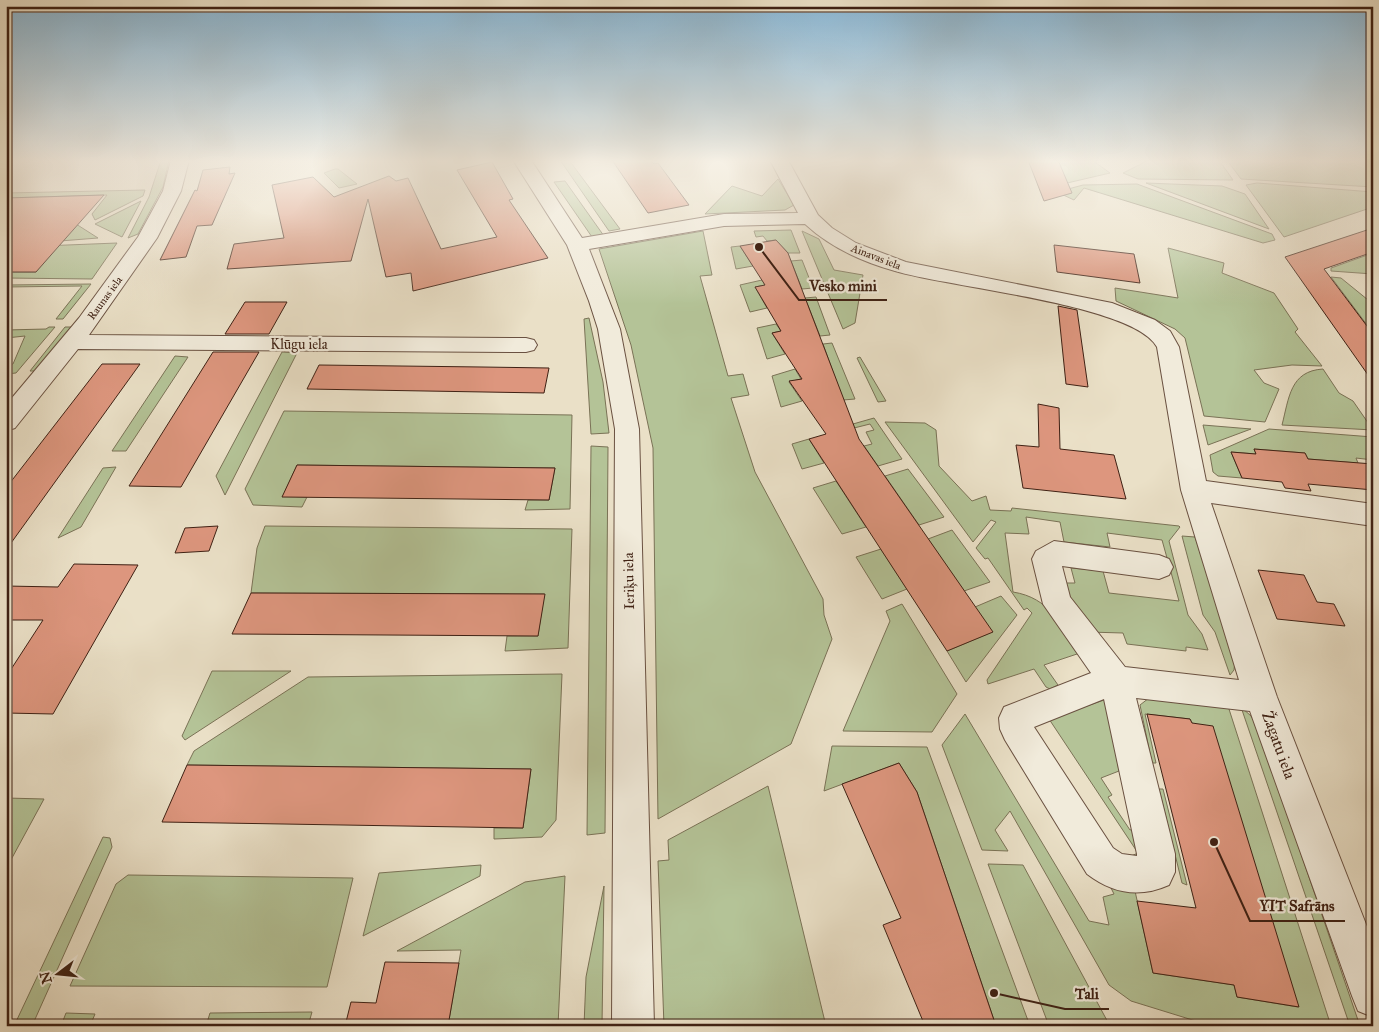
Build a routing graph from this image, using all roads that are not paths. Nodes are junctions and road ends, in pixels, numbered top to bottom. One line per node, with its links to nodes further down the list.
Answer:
1 (163, 208): 6 (street, Raunas iela)
2 (553, 208): 5 (street, Ieriķu iela)
3 (805, 208): 4 (street)
4 (810, 218): 5 (street); 8 (street, Ainavas iela)
5 (577, 245): 16 (street, Ieriķu iela)
6 (71, 342): 7 (street, Klūgu iela); 9 (street, Raunas iela)
7 (526, 345)
8 (1168, 347): 10 (street, Žagatu iela)
9 (6, 422)
10 (1194, 490): 11 (street); 14 (street, Žagatu iela)
11 (1373, 515)
12 (1159, 568): 13 (street)
13 (1116, 681): 13 (street); 14 (street)
14 (1262, 697): 15 (street, Žagatu iela)
15 (1373, 996)
16 (633, 1026)

